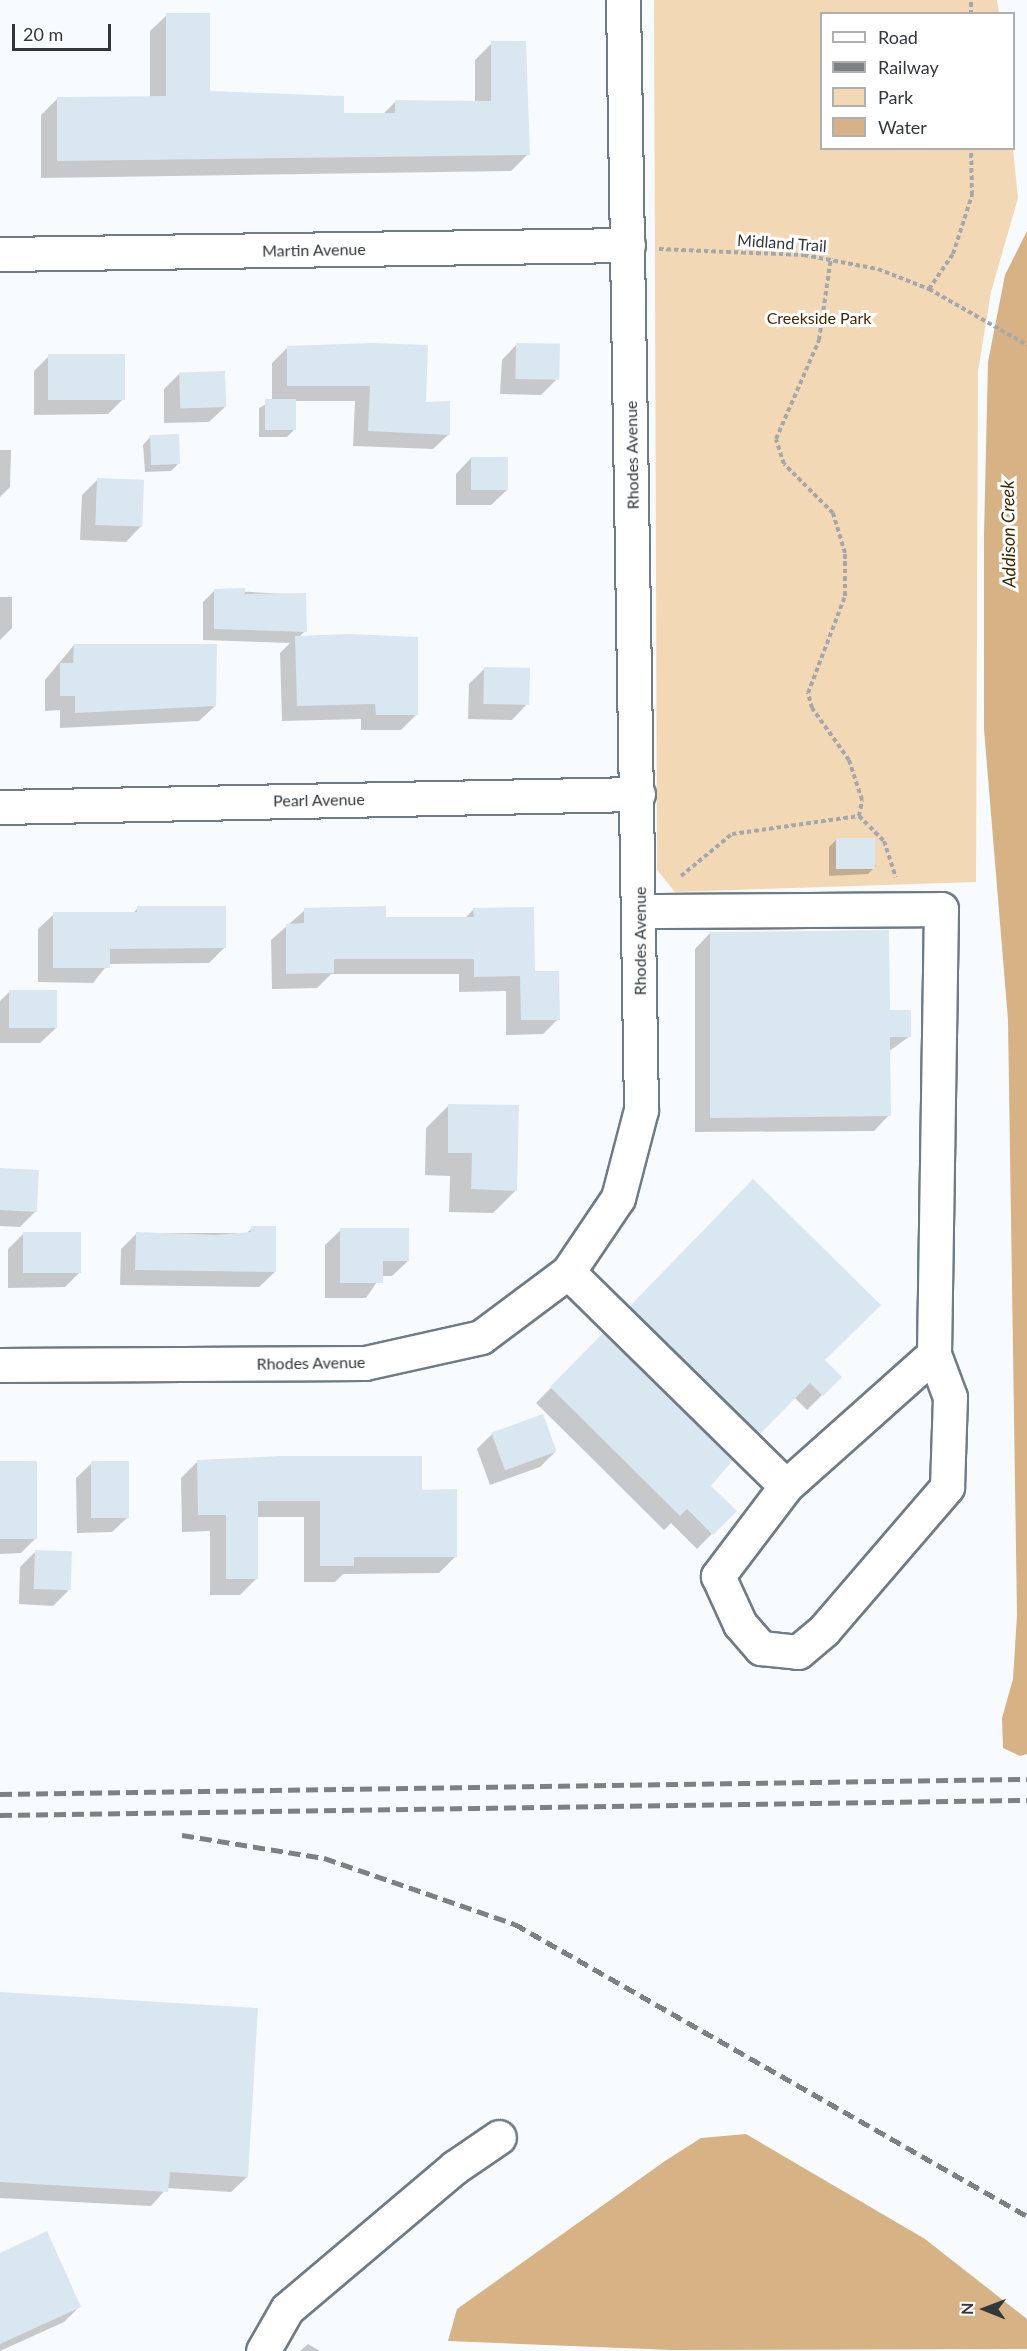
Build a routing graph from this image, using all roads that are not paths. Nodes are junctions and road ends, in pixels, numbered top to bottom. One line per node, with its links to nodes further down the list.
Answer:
1 (623, 0): 2 (street, Rhodes Avenue)
2 (628, 245): 3 (street, Martin Avenue); 4 (street, Rhodes Avenue)
3 (0, 254)
4 (639, 794): 5 (street, Pearl Avenue); 6 (street, Rhodes Avenue)
5 (0, 807)
6 (654, 911): 7 (street, Rhodes Avenue); 8 (street)
7 (568, 1272): 9 (street, Rhodes Avenue); 10 (street)
8 (934, 1354): 10 (street); 10 (street)
9 (0, 1365)
10 (786, 1486)
11 (500, 2137): 12 (street)
12 (263, 2351)

